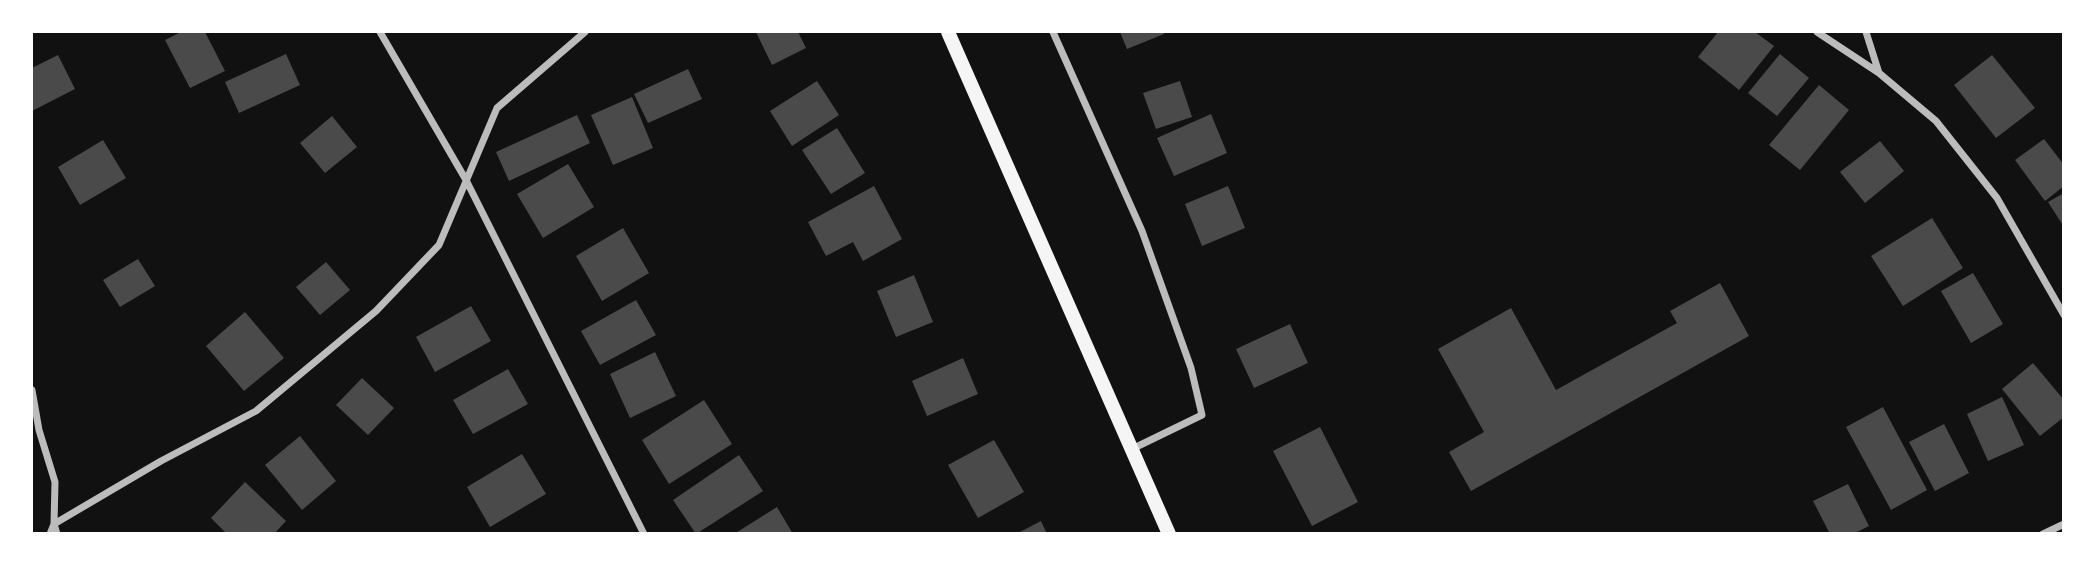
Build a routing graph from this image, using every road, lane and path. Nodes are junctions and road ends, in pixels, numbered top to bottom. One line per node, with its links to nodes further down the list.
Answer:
1 (380, 32): 8 (street)
2 (585, 32): 8 (street)
3 (947, 32): 11 (main road)
4 (1053, 32): 11 (street)
5 (1817, 32): 7 (street)
6 (1866, 32): 7 (street)
7 (1879, 73): 9 (street)
8 (467, 180): 13 (street); 16 (street)
9 (2063, 315)
10 (32, 390): 13 (street)
11 (1132, 449): 17 (main road)
12 (2063, 523): 18 (street)
13 (54, 524): 14 (street); 15 (street)
14 (50, 534)
15 (57, 534)
16 (644, 534)
17 (1169, 534)
18 (2043, 534)

